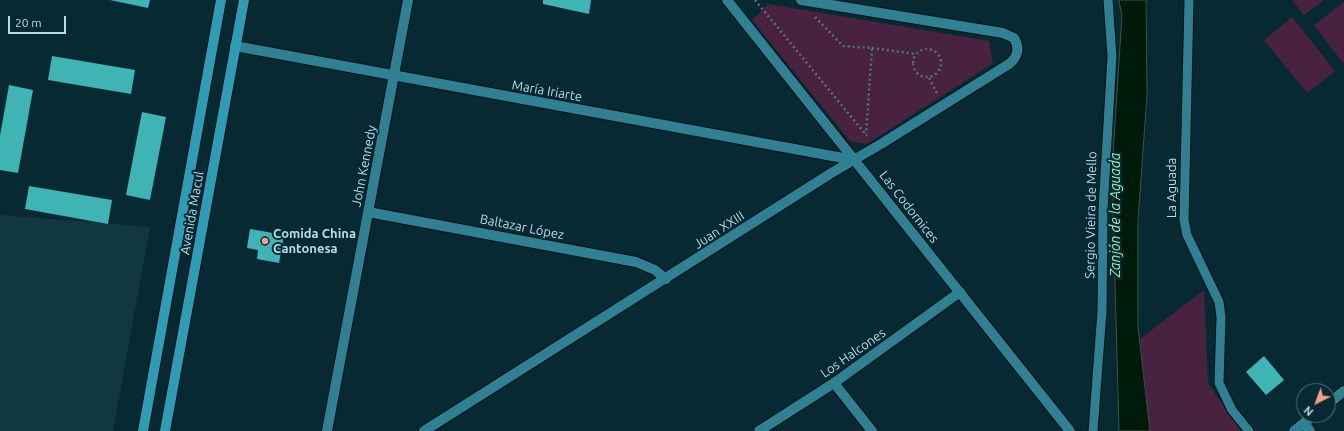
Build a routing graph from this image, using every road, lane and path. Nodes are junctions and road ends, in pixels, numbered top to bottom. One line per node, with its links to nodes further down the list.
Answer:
1 (221, 0): 23 (main road, Avenida Macul)
2 (244, 0): 9 (main road, Avenida Macul)
3 (408, 0): 12 (street, John Kennedy)
4 (727, 0): 15 (street, Las Codornices)
5 (756, 0): 13 (path)
6 (803, 0): 10 (path); 14 (street, Juan XXIII)
7 (1108, 0): 30 (lane, Sergio Vieira de Mello)
8 (1189, 0): 31 (lane, La Aguada)
9 (235, 46): 12 (street, María Iriarte); 24 (main road, Avenida Macul)
10 (872, 48): 11 (path); 13 (path)
11 (916, 54): 11 (path)
12 (394, 76): 15 (street, María Iriarte); 16 (street, John Kennedy)
13 (866, 135): 14 (path)
14 (876, 147): 15 (street, Juan XXIII)
15 (854, 160): 17 (street, Juan XXIII); 18 (street, Las Codornices)
16 (368, 212): 17 (street, Baltazar López); 25 (street, John Kennedy)
17 (666, 279): 26 (street, Juan XXIII)
18 (960, 292): 19 (street, Los Halcones); 29 (street, Las Codornices)
19 (834, 383): 27 (street, Los Halcones); 28 (street)
20 (1344, 391): 21 (street)
21 (1336, 398)
22 (1307, 427): 32 (street)
23 (143, 431)
24 (165, 431)
25 (327, 431)
26 (424, 431)
27 (759, 431)
28 (872, 431)
29 (1070, 431)
30 (1093, 431)
31 (1249, 431)
32 (1294, 431)

